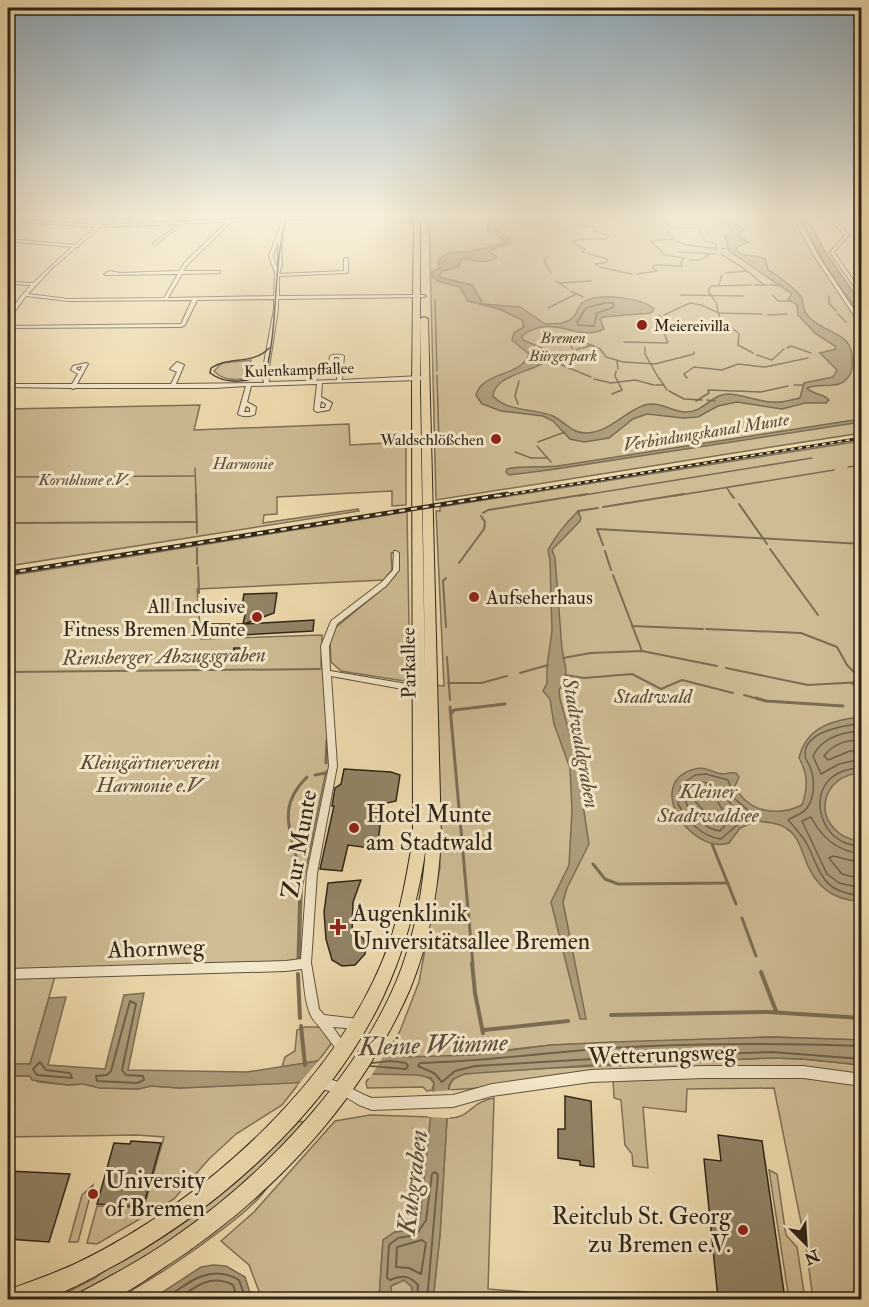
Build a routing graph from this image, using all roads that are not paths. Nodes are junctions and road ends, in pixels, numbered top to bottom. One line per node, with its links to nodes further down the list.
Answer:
1 (42, 277): 8 (street)
2 (176, 277): 12 (street)
3 (278, 277): 14 (street)
4 (420, 277): 10 (main road, Parkallee)
5 (830, 277): 16 (street)
6 (848, 277): 11 (street)
7 (8, 283): 8 (street)
8 (34, 284): 9 (street)
9 (24, 295): 12 (street); 15 (street)
10 (420, 296): 14 (street); 21 (main road, Parkallee)
11 (861, 297)
12 (165, 299): 13 (street)
13 (195, 299): 14 (street); 15 (street)
14 (276, 299): 20 (street)
15 (8, 325)
16 (861, 326)
17 (340, 365): 23 (street)
18 (179, 371): 28 (street)
19 (80, 373): 29 (street)
20 (265, 374): 24 (street); 25 (street)
21 (420, 378): 23 (street, Kulenkampffallee); 34 (main road, Parkallee); 42 (main road, Parkallee)
22 (320, 382): 23 (street, Kulenkampffallee); 25 (street, Kulenkampffallee); 30 (street)
23 (339, 382)
24 (260, 384): 25 (street, Kulenkampffallee); 26 (street, Kulenkampffallee)
25 (267, 384)
26 (249, 385): 28 (street, Kulenkampffallee); 31 (street)
27 (8, 386): 29 (street, Kulenkampffallee)
28 (173, 386): 29 (street, Kulenkampffallee)
29 (73, 387)
30 (319, 398)
31 (244, 403)
32 (396, 553): 33 (street, Zur Munte)
33 (328, 673): 34 (street); 35 (street, Zur Munte)
34 (419, 689): 38 (main road, Parkallee)
35 (306, 963): 36 (street, Ahornweg); 37 (street, Zur Munte)
36 (8, 974)
37 (319, 1020): 38 (street); 39 (street, Zur Munte)
38 (359, 1024): 39 (main road, Parkallee)
39 (344, 1050): 41 (main road, Parkallee)
40 (861, 1080): 42 (street, Wetterungsweg)
41 (320, 1084): 42 (street, Wetterungsweg); 43 (main road, Parkallee)
42 (344, 1084): 44 (main road, Parkallee)
43 (8, 1299)
44 (86, 1299)

